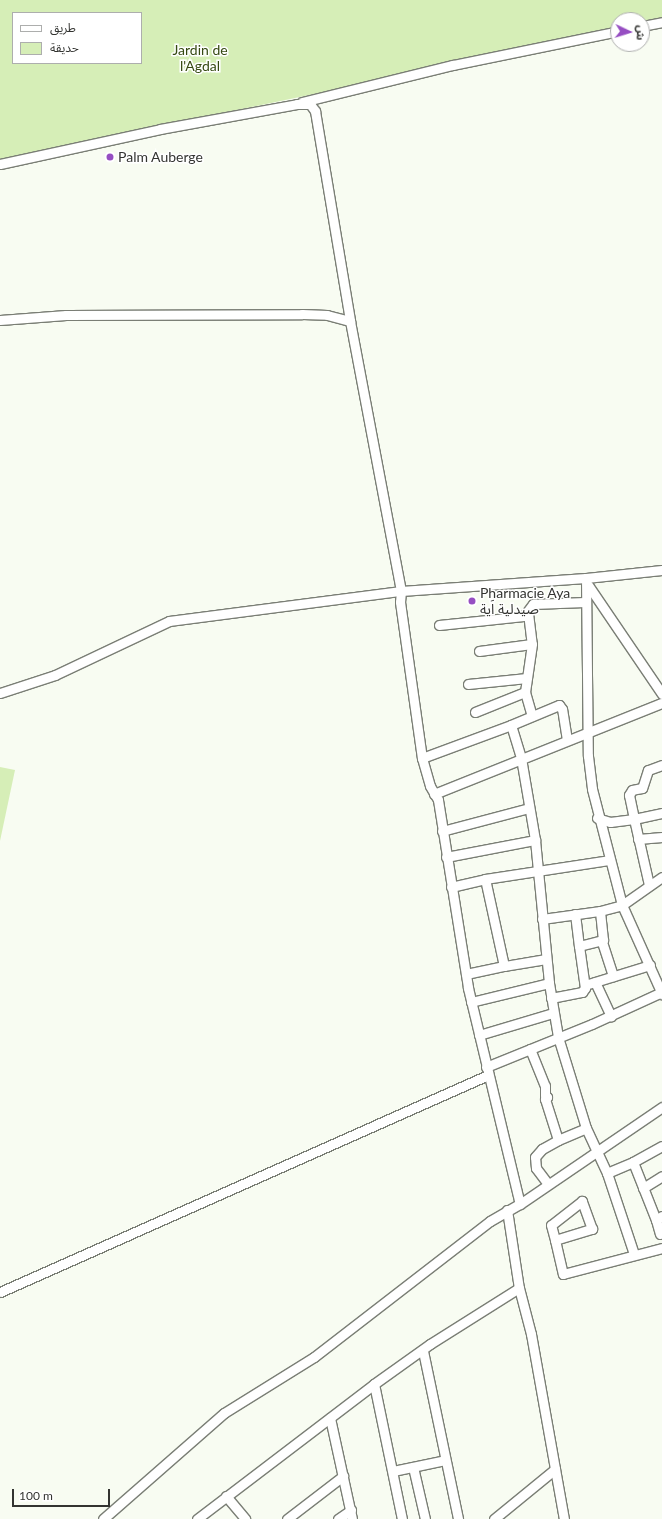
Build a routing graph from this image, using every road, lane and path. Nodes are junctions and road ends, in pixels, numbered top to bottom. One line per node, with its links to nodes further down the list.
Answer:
1 (662, 22): 2 (street)
2 (650, 24)
3 (610, 33): 4 (street)
4 (289, 105): 5 (street); 7 (street)
5 (0, 164)
6 (0, 320): 7 (street)
7 (350, 321): 10 (street)
8 (662, 570): 9 (street)
9 (587, 582): 10 (street); 11 (street); 20 (street)
10 (400, 591): 19 (street); 27 (street)
11 (585, 602): 12 (street); 25 (street)
12 (528, 613): 13 (street); 14 (street)
13 (439, 625)
14 (532, 644): 15 (street); 16 (street)
15 (479, 651)
16 (527, 678): 17 (street); 18 (street)
17 (468, 684)
18 (526, 692): 22 (street); 23 (street)
19 (0, 693)
20 (662, 694)
21 (662, 703): 25 (street)
22 (475, 712)
23 (532, 716): 24 (street); 26 (street)
24 (511, 725): 27 (street); 28 (street)
25 (587, 732): 26 (street); 33 (street)
26 (567, 740): 28 (street)
27 (422, 758): 30 (street)
28 (521, 758): 30 (street); 31 (street)
29 (662, 765): 34 (street)
30 (434, 794): 35 (street)
31 (529, 808): 35 (street); 38 (street)
32 (662, 813): 34 (street)
33 (597, 818): 34 (street); 40 (street)
34 (634, 819): 37 (street)
35 (442, 831): 39 (street)
36 (662, 837): 37 (street)
37 (638, 839): 44 (street)
38 (535, 840): 39 (street); 41 (street)
39 (446, 857): 45 (street)
40 (609, 860): 41 (street); 46 (street)
41 (536, 871): 43 (street); 49 (street)
42 (662, 877): 44 (street)
43 (485, 879): 45 (street); 54 (street)
44 (648, 885): 46 (street)
45 (451, 887): 55 (street)
46 (622, 905): 47 (street); 53 (street)
47 (600, 911): 48 (street); 50 (street)
48 (575, 914): 49 (street); 51 (street)
49 (542, 919): 52 (street)
50 (602, 942): 51 (street); 56 (street)
51 (579, 946): 59 (street)
52 (546, 959): 54 (street); 58 (street)
53 (650, 965): 56 (street); 60 (street)
54 (504, 966): 55 (street)
55 (466, 974): 62 (street)
56 (612, 976): 57 (street)
57 (595, 982): 59 (street); 64 (street)
58 (549, 984): 61 (street); 62 (street)
59 (585, 985): 61 (street)
60 (662, 993): 64 (street)
61 (551, 998): 63 (street)
62 (471, 1002): 65 (street)
63 (553, 1013): 65 (street); 66 (street)
64 (611, 1016): 66 (street)
65 (479, 1035): 68 (street)
66 (558, 1037): 67 (street); 70 (street)
67 (530, 1049): 68 (street); 71 (street)
68 (487, 1071): 79 (street); 87 (street)
69 (662, 1107): 73 (street)
70 (586, 1128): 71 (street); 73 (street)
71 (558, 1140): 77 (street)
72 (662, 1146): 74 (street)
73 (596, 1151): 75 (street); 77 (street)
74 (634, 1162): 75 (street); 78 (street)
75 (607, 1173): 85 (street)
76 (662, 1176): 78 (street)
77 (548, 1184): 79 (street)
78 (643, 1188): 81 (street)
79 (520, 1204): 80 (street)
80 (507, 1210): 86 (street); 98 (street)
81 (659, 1218): 82 (street)
82 (660, 1234)
83 (555, 1240): 83 (street); 85 (street)
84 (662, 1248): 85 (street)
85 (634, 1254)
86 (520, 1288): 88 (street); 93 (street)
87 (0, 1292)
88 (422, 1351): 89 (street); 91 (street)
89 (374, 1384): 90 (street); 94 (street)
90 (330, 1418): 95 (street); 96 (street)
91 (445, 1460): 92 (street); 105 (street)
92 (413, 1466): 94 (street); 104 (street)
93 (555, 1469): 106 (street); 107 (street)
94 (393, 1471): 103 (street)
95 (343, 1476): 97 (street); 101 (street)
96 (226, 1496): 99 (street); 100 (street)
97 (352, 1515): 102 (street)
98 (103, 1519)
99 (197, 1519)
100 (245, 1519)
101 (287, 1519)
102 (338, 1519)
103 (402, 1519)
104 (425, 1519)
105 (458, 1519)
106 (494, 1519)
107 (564, 1519)

